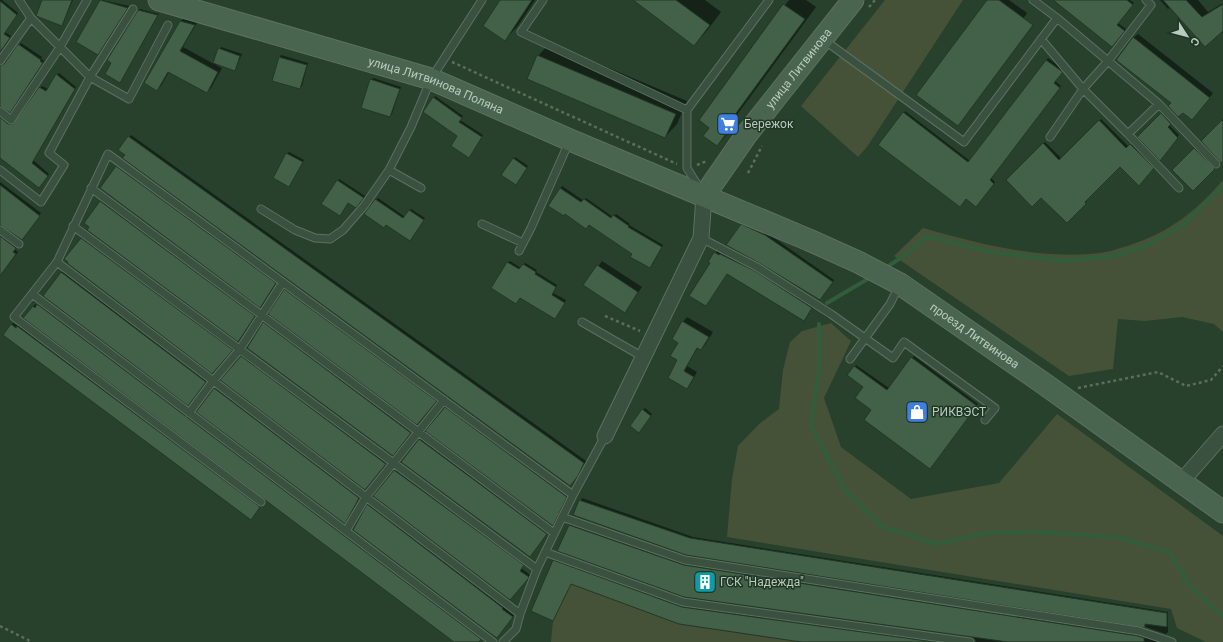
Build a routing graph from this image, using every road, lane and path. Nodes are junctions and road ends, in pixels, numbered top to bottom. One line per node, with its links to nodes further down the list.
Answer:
1 (19, 0): 12 (lane)
2 (88, 0): 17 (lane)
3 (159, 0): 21 (main road, улица Литвинова Поляна)
4 (482, 0): 21 (lane)
5 (543, 0): 24 (lane)
6 (769, 0): 24 (lane)
7 (853, 0): 15 (main road, улица Литвинова)
8 (1033, 0): 10 (lane)
9 (1146, 0): 19 (lane)
10 (1042, 2): 13 (lane)
11 (133, 9): 20 (lane)
12 (31, 18): 17 (lane); 18 (lane)
13 (1057, 18): 16 (lane); 19 (lane)
14 (168, 25): 20 (lane)
15 (822, 39): 16 (lane); 35 (main road, улица Литвинова)
16 (1041, 39): 22 (lane)
17 (60, 47): 20 (lane); 25 (lane)
18 (0, 61)
19 (1108, 61): 22 (lane); 23 (lane)
20 (90, 77): 30 (lane)
21 (431, 79): 28 (main road, улица Литвинова Поляна); 31 (lane)
22 (1083, 89): 26 (lane); 27 (lane)
23 (1159, 104): 26 (lane); 29 (lane)
24 (687, 110): 35 (lane)
25 (0, 111)
26 (1128, 134): 34 (lane)
27 (1050, 136)
28 (570, 140): 35 (main road, улица Литвинова Поляна); 41 (lane)
29 (1216, 164)
30 (0, 170)
31 (389, 170): 33 (lane); 36 (lane)
32 (91, 188): 38 (lane); 45 (lane); 48 (lane)
33 (420, 188)
34 (1179, 188)
35 (704, 196): 40 (street); 46 (main road, проезд Литвинова)
36 (261, 209)
37 (482, 224): 41 (lane)
38 (73, 226): 44 (lane); 53 (lane)
39 (0, 230): 42 (lane)
40 (701, 238): 51 (street); 52 (lane)
41 (523, 243): 43 (lane)
42 (19, 244)
43 (519, 251)
44 (57, 262): 47 (lane); 57 (lane)
45 (283, 282): 48 (lane); 59 (lane)
46 (900, 284): 52 (lane); 58 (main road, проезд Литвинова)
47 (32, 294): 60 (lane); 69 (lane)
48 (262, 315): 53 (lane); 62 (lane)
49 (605, 316): 51 (path)
50 (582, 322): 54 (lane)
51 (655, 332): 54 (street)
52 (864, 338): 55 (lane); 61 (lane)
53 (240, 350): 57 (lane); 65 (lane)
54 (644, 358): 64 (street)
55 (850, 359)
56 (1223, 366): 58 (path)
57 (213, 381): 60 (lane); 68 (lane)
58 (1056, 392): 66 (main road, проезд Литвинова)
59 (444, 400): 62 (lane); 67 (lane)
60 (190, 413): 72 (lane)
61 (985, 420)
62 (418, 432): 65 (lane); 73 (lane)
63 (1223, 434): 66 (street)
64 (605, 436): 67 (lane)
65 (393, 462): 68 (lane); 75 (lane)
66 (1181, 482): 70 (main road, проезд Литвинова)
67 (573, 494): 71 (lane)
68 (366, 497): 72 (lane); 76 (lane)
69 (261, 502)
70 (1223, 512)
71 (562, 517): 73 (lane); 82 (lane)
72 (346, 531): 79 (lane)
73 (554, 533): 74 (lane)
74 (545, 552): 75 (lane); 81 (lane)
75 (537, 569): 76 (lane)
76 (520, 614): 80 (lane)
77 (0, 626): 78 (path)
78 (32, 642)
79 (493, 642)
80 (503, 642)
81 (970, 642)
82 (1172, 642)

